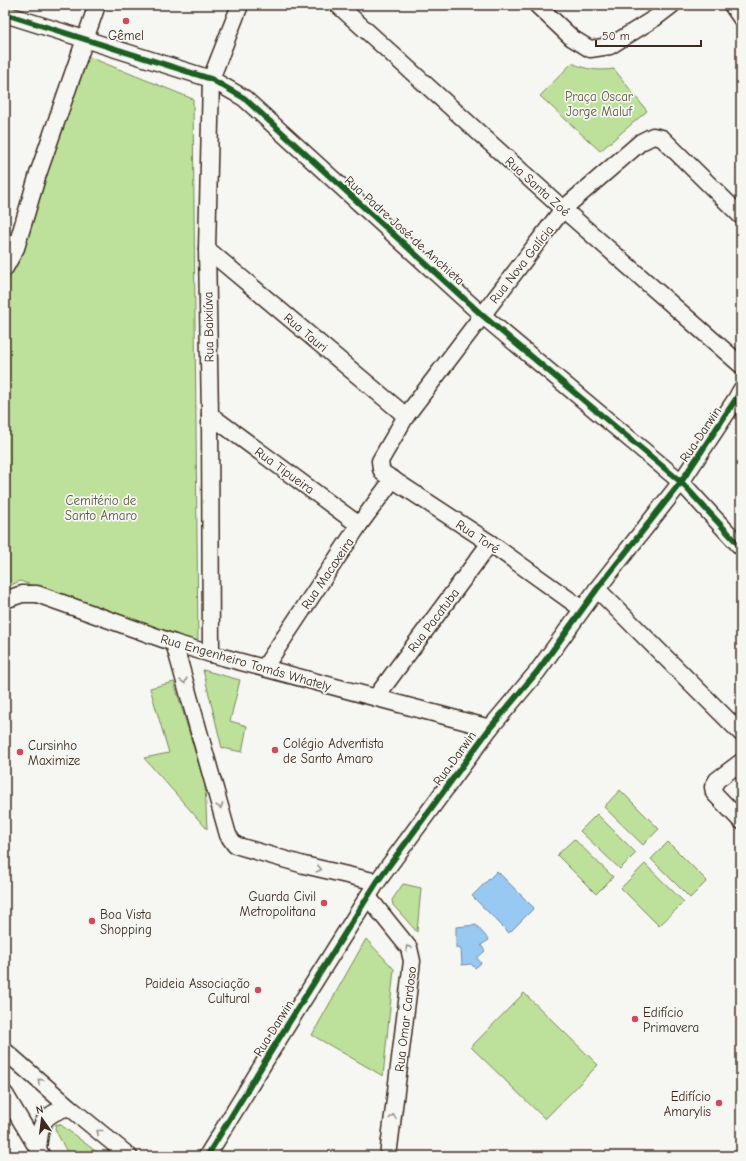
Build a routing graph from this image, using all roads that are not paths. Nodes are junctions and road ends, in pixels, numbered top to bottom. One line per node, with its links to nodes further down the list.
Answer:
1 (97, 5): 9 (street)
2 (240, 5): 10 (street, Rua Baixiúva)
3 (338, 5): 11 (street, Rua Santa Zoé)
4 (537, 5): 5 (street)
5 (672, 5)
6 (732, 5): 8 (street)
7 (5, 14): 9 (street, Rua Padre José de Anchieta)
8 (741, 18)
9 (86, 40): 10 (street, Rua Padre José de Anchieta); 14 (street)
10 (211, 79): 13 (street, Rua Baixiúva); 15 (street, Rua Padre José de Anchieta)
11 (564, 209): 12 (street, Rua Nova Galícia); 15 (street, Rua Nova Galícia); 16 (street, Rua Santa Zoé)
12 (741, 216)
13 (207, 249): 18 (street, Rua Baixiúva); 19 (street, Rua Tauri)
14 (5, 268)
15 (482, 315): 19 (street, Rua Nova Galícia); 22 (street, Rua Padre José de Anchieta)
16 (741, 365)
17 (739, 398): 22 (street, Rua Darwin)
18 (210, 414): 23 (street, Rua Tipueira); 30 (street, Rua Baixiúva)
19 (406, 416): 20 (street, Rua Nova Galícia)
20 (380, 461): 21 (street, Rua Toré)
21 (393, 479): 23 (street, Rua Macaxeira); 24 (street, Rua Toré)
22 (681, 482): 25 (street, Rua Padre José de Anchieta); 26 (street, Rua Darwin)
23 (359, 525): 31 (street, Rua Macaxeira)
24 (490, 543): 28 (street, Rua Toré); 32 (street, Rua Pacatuba)
25 (741, 547)
26 (596, 589): 28 (street, Rua Darwin); 34 (street)
27 (5, 600): 29 (street, Rua Engenheiro Tomás Whately)
28 (582, 609): 33 (street, Rua Darwin)
29 (174, 643): 30 (street, Rua Engenheiro Tomás Whately); 37 (street, one-way to 37)
30 (211, 654): 31 (street, Rua Engenheiro Tomás Whately)
31 (264, 668): 32 (street, Rua Engenheiro Tomás Whately)
32 (376, 697): 33 (street, Rua Engenheiro Tomás Whately)
33 (490, 728): 37 (street, Rua Darwin)
34 (741, 733)
35 (741, 762): 36 (street)
36 (741, 821)
37 (377, 882): 38 (street, Rua Darwin)
38 (368, 897): 44 (street, Rua Darwin); 45 (street, Rua Omar Cardoso, one-way to 38)
39 (5, 1050): 41 (street, one-way to 39)
40 (5, 1094): 42 (street)
41 (69, 1107): 42 (street); 43 (street, one-way to 41)
42 (40, 1153)
43 (129, 1156)
44 (207, 1156)
45 (388, 1156)

